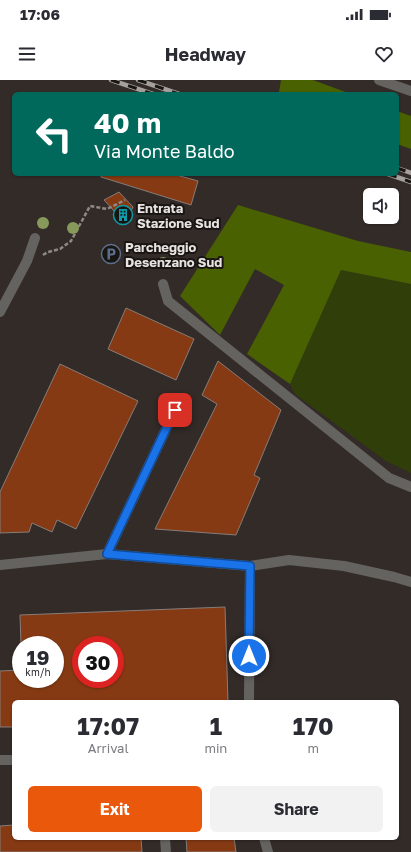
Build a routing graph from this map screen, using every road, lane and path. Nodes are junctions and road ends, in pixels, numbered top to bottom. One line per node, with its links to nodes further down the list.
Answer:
1 (379, 80): 2 (street)
2 (411, 91)
3 (125, 200): 5 (path)
4 (35, 238): 7 (street)
5 (42, 255)
6 (163, 284): 9 (street)
7 (0, 312)
8 (175, 410): 10 (street)
9 (411, 487)
10 (107, 554): 11 (street); 12 (street)
11 (0, 565)
12 (250, 566): 13 (street); 14 (street)
13 (411, 582)
14 (249, 700)
15 (0, 760): 16 (street)
16 (12, 760)
17 (165, 840): 19 (street)
18 (265, 840): 20 (street)
19 (166, 852)
20 (268, 852)

